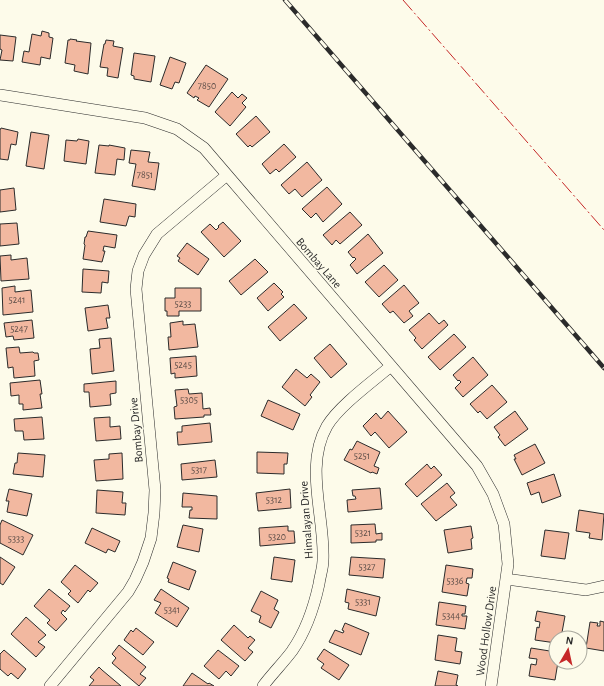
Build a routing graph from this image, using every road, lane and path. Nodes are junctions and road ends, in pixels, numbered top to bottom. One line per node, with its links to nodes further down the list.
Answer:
1 (0, 95): 2 (street, Bombay Lane)
2 (227, 175): 3 (street, Bombay Lane); 6 (street, Bombay Drive)
3 (391, 366): 4 (street, Bombay Lane); 7 (street, Himalayan Drive)
4 (506, 579): 5 (street); 8 (street, Wood Hollow Drive)
5 (604, 586)
6 (50, 686)
7 (263, 686)
8 (491, 686)

